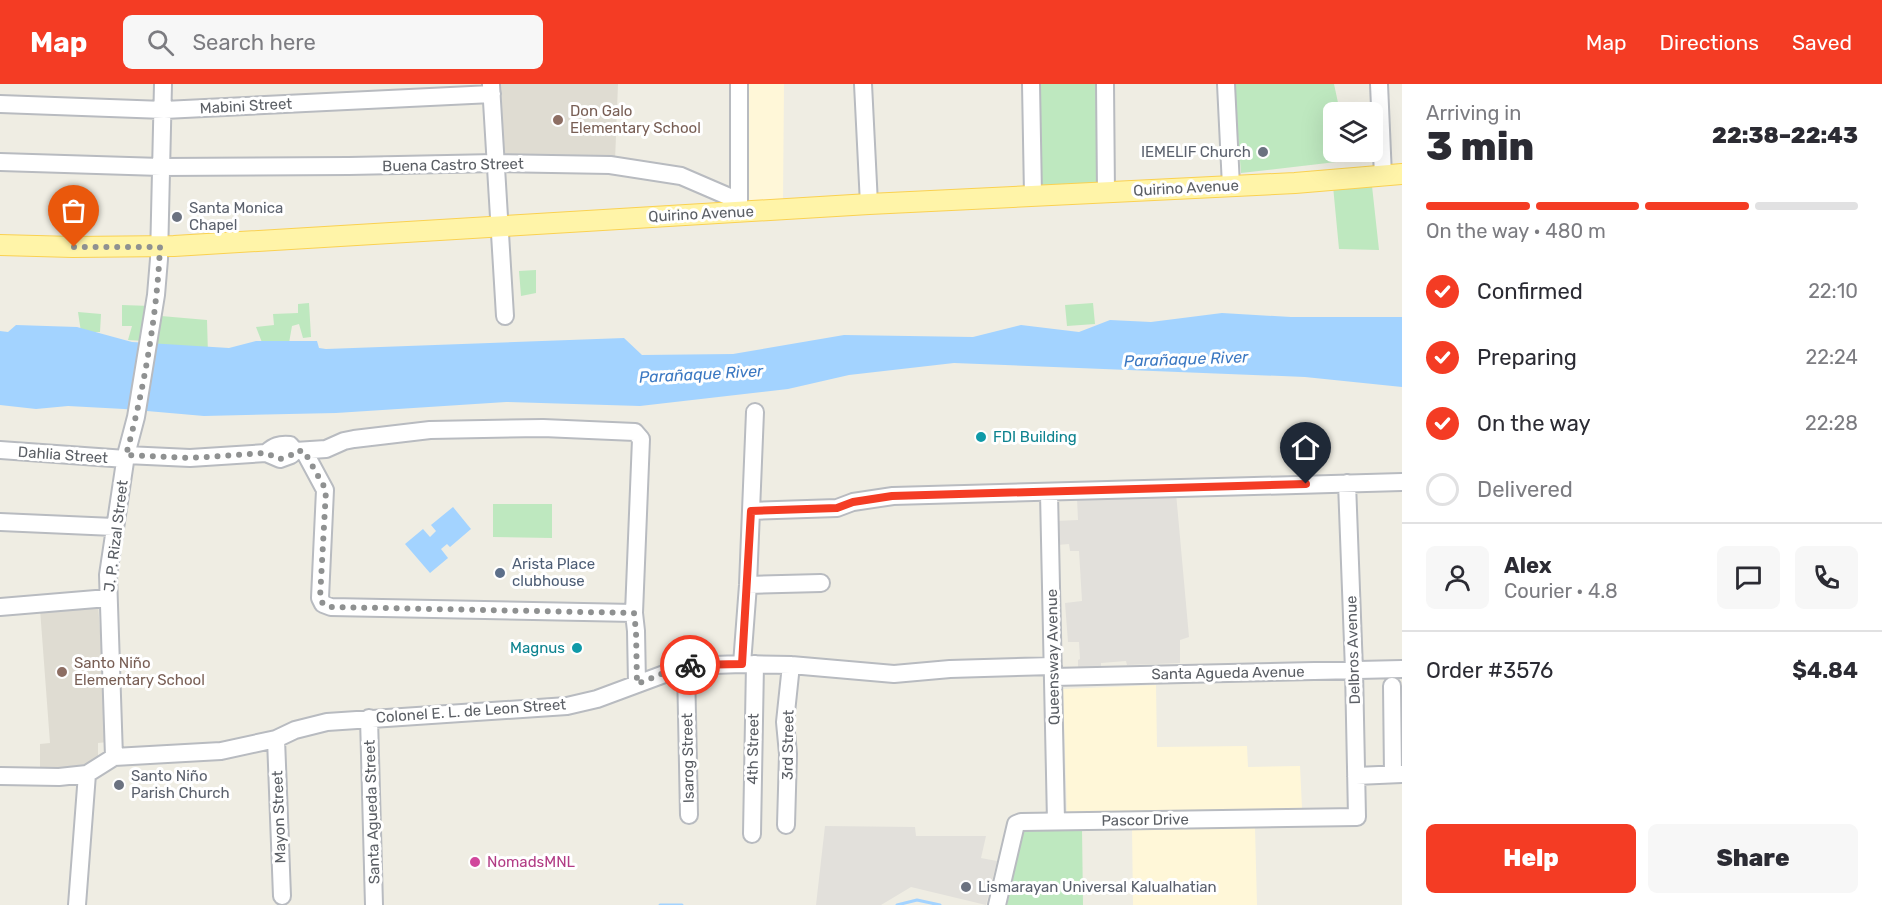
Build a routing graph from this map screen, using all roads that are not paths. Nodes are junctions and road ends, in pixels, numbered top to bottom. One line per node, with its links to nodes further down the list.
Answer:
1 (164, 84): 10 (street, J. P. Rizal Street)
2 (739, 84): 19 (street)
3 (863, 84): 18 (street)
4 (1031, 84): 17 (street)
5 (1105, 84): 16 (street)
6 (1226, 84): 15 (street)
7 (1379, 84): 14 (street)
8 (491, 89): 10 (street, Mabini Street); 12 (street)
9 (0, 104): 10 (street, Mabini Street)
10 (164, 110): 13 (street, J. P. Rizal Street)
11 (0, 162): 13 (street, Buena Castro Street)
12 (496, 163): 13 (street, Buena Castro Street); 19 (street, Buena Castro Street); 20 (street)
13 (161, 167): 22 (street, J. P. Rizal Street)
14 (1393, 175): 15 (main road, Quirino Avenue)
15 (1231, 186): 16 (main road, Quirino Avenue)
16 (1106, 192): 17 (main road, Quirino Avenue)
17 (1033, 195): 18 (main road, Quirino Avenue)
18 (869, 204): 19 (main road, Quirino Avenue)
19 (739, 207): 20 (main road, Quirino Avenue)
20 (500, 226): 22 (main road, Quirino Avenue); 23 (street)
21 (0, 245): 22 (main road, Quirino Avenue)
22 (160, 247): 27 (street, J. P. Rizal Street)
23 (505, 316)
24 (754, 412): 31 (street, 4th Street)
25 (0, 450): 27 (street, Dahlia Street)
26 (300, 451): 27 (street, Dahlia Street); 38 (street); 38 (street)
27 (126, 457): 33 (street, J. P. Rizal Street)
28 (1402, 482): 29 (street)
29 (1347, 483): 30 (street); 43 (street, Delbros Avenue)
30 (1049, 493): 31 (street); 44 (street, Queensway Avenue)
31 (751, 511): 35 (street, 4th Street)
32 (0, 522): 33 (street)
33 (114, 527): 36 (street, J. P. Rizal Street)
34 (821, 583): 35 (street)
35 (748, 585): 39 (street, 4th Street)
36 (108, 598): 37 (street); 50 (street, J. P. Rizal Street)
37 (0, 607)
38 (634, 613): 45 (street)
39 (748, 664): 40 (street, Colonel E. L. de Leon Street); 41 (street, Colonel E. L. de Leon Street); 59 (street, 4th Street)
40 (791, 665): 44 (street, Colonel E. L. de Leon Street); 58 (street, 3rd Street)
41 (686, 666): 45 (street, Colonel E. L. de Leon Street); 55 (street, Isarog Street)
42 (1402, 669): 43 (street, Santa Agueda Avenue)
43 (1354, 670): 44 (street, Santa Agueda Avenue); 54 (street, Delbros Avenue)
44 (1053, 671): 57 (street, Queensway Avenue)
45 (637, 684): 48 (street, Colonel E. L. de Leon Street)
46 (1392, 686): 47 (street)
47 (1397, 708): 52 (street)
48 (369, 718): 49 (street, Colonel E. L. de Leon Street); 62 (street, Santa Agueda Street)
49 (276, 739): 50 (street, Colonel E. L. de Leon Street); 60 (street, Mayon Street)
50 (114, 757): 51 (street, Colonel E. L. de Leon Street)
51 (87, 774): 53 (street, Colonel E. L. de Leon Street); 61 (street)
52 (1398, 774): 54 (street)
53 (0, 776)
54 (1356, 776): 56 (street, Delbros Avenue)
55 (689, 815)
56 (1357, 817): 57 (street, Pascor Drive)
57 (1056, 821): 63 (street, Pascor Drive)
58 (786, 825)
59 (752, 834)
60 (282, 896)
61 (77, 905)
62 (374, 905)
63 (998, 905)

